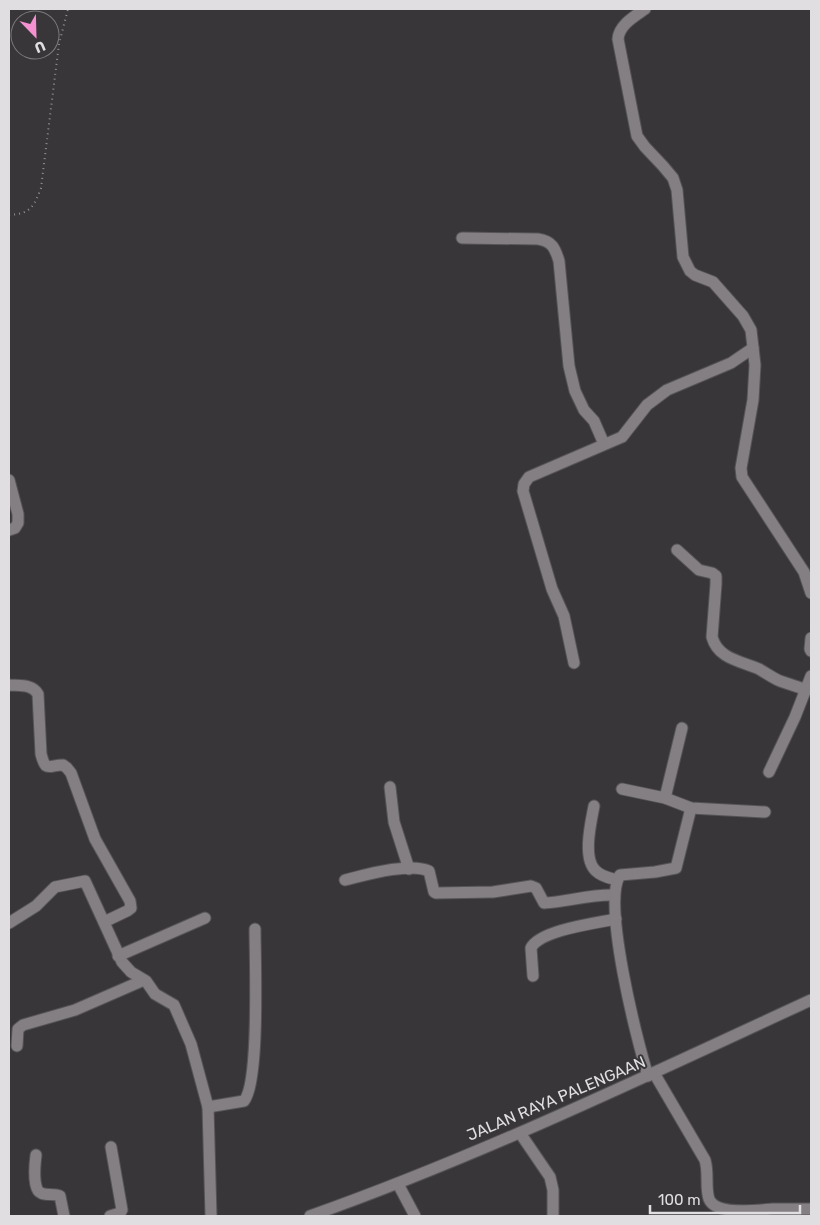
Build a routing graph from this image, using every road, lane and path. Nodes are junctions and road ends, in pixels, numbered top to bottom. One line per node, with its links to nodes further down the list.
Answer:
1 (68, 9): 3 (path)
2 (645, 9): 5 (street)
3 (9, 214)
4 (462, 238): 6 (street)
5 (753, 348): 6 (street); 10 (street)
6 (604, 444): 13 (street)
7 (9, 480): 8 (street)
8 (9, 530)
9 (677, 550): 16 (street)
10 (811, 592)
11 (811, 638): 12 (street)
12 (811, 651)
13 (574, 663)
14 (811, 676): 16 (street)
15 (9, 685): 31 (street)
16 (806, 690): 18 (street)
17 (682, 728): 21 (street)
18 (769, 772)
19 (390, 787): 25 (street)
20 (622, 789): 21 (street)
21 (665, 798): 23 (street)
22 (594, 806): 27 (street)
23 (691, 808): 24 (street); 27 (street)
24 (765, 812)
25 (409, 869): 26 (street); 28 (street)
26 (345, 880)
27 (617, 880): 28 (street)
28 (614, 894): 30 (street)
29 (205, 918): 34 (street)
30 (616, 919): 35 (street); 39 (street)
31 (104, 922): 32 (street); 34 (street)
32 (9, 923)
33 (255, 929): 40 (street)
34 (118, 956): 36 (street)
35 (533, 976)
36 (144, 980): 38 (street); 40 (street)
37 (811, 1000): 39 (street, JALAN RAYA PALENGAAN)
38 (17, 1046)
39 (651, 1075): 41 (street, JALAN RAYA PALENGAAN); 45 (street)
40 (208, 1107): 48 (street)
41 (520, 1133): 44 (street, JALAN RAYA PALENGAAN); 51 (street)
42 (111, 1147): 47 (street)
43 (36, 1155): 46 (street)
44 (398, 1184): 49 (street, JALAN RAYA PALENGAAN); 50 (street)
45 (811, 1209)
46 (64, 1216)
47 (110, 1216)
48 (211, 1216)
49 (310, 1216)
50 (415, 1216)
51 (553, 1216)

